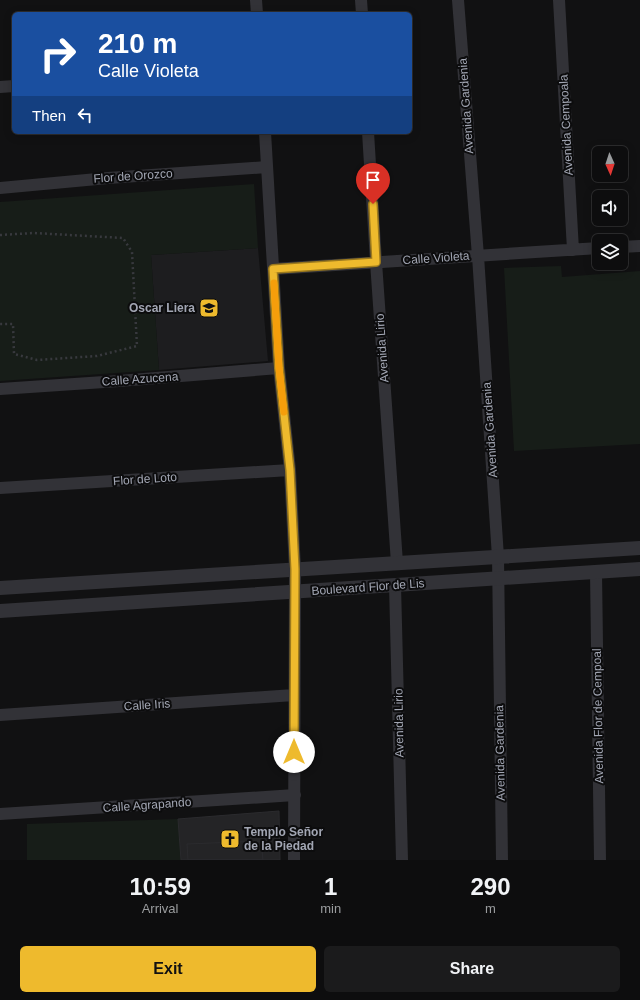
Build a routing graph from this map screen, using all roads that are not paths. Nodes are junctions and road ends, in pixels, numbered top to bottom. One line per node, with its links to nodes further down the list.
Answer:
1 (256, 0): 5 (street)
2 (361, 0): 6 (street)
3 (458, 0): 17 (street, Avenida Gardenia)
4 (558, 0): 16 (street, Avenida Cempoala)
5 (257, 12)
6 (362, 12)
7 (12, 86): 8 (street)
8 (0, 87)
9 (265, 134): 11 (street)
10 (368, 134): 18 (street, Avenida Lirio)
11 (267, 167): 12 (street, Flor de Orozco); 19 (street)
12 (0, 188)
13 (640, 246): 14 (street)
14 (628, 247)
15 (592, 249): 16 (street, Calle Violeta)
16 (573, 250): 17 (street, Calle Violeta)
17 (478, 256): 18 (street, Calle Violeta); 25 (street, Avenida Gardenia)
18 (376, 262): 19 (street, Calle Violeta); 26 (street, Avenida Lirio)
19 (273, 269): 20 (street)
20 (279, 368): 21 (street, Calle Azucena); 22 (street)
21 (0, 389)
22 (290, 470): 23 (street, Flor de Loto); 27 (street)
23 (0, 488)
24 (640, 548): 25 (street, Boulevard Flor de Lis)
25 (498, 557): 26 (street, Boulevard Flor de Lis); 30 (street, Avenida Gardenia)
26 (397, 563): 27 (street, Boulevard Flor de Lis)
27 (295, 569): 32 (street, Boulevard Flor de Lis); 33 (street)
28 (640, 569): 29 (street, Boulevard Flor de Lis)
29 (596, 572): 30 (street, Boulevard Flor de Lis); 42 (street, Avenida Flor de Cempoal)
30 (498, 578): 31 (street, Boulevard Flor de Lis); 41 (street, Avenida Gardenia)
31 (395, 585): 33 (street, Boulevard Flor de Lis); 40 (street, Avenida Lirio)
32 (0, 588)
33 (295, 592): 34 (street, Boulevard Flor de Lis); 35 (street)
34 (0, 611)
35 (294, 695): 36 (street, Calle Iris); 37 (street)
36 (0, 715)
37 (295, 796): 38 (street, Calle Agrapando); 39 (street)
38 (0, 814)
39 (294, 860)
40 (402, 860)
41 (502, 860)
42 (600, 860)

